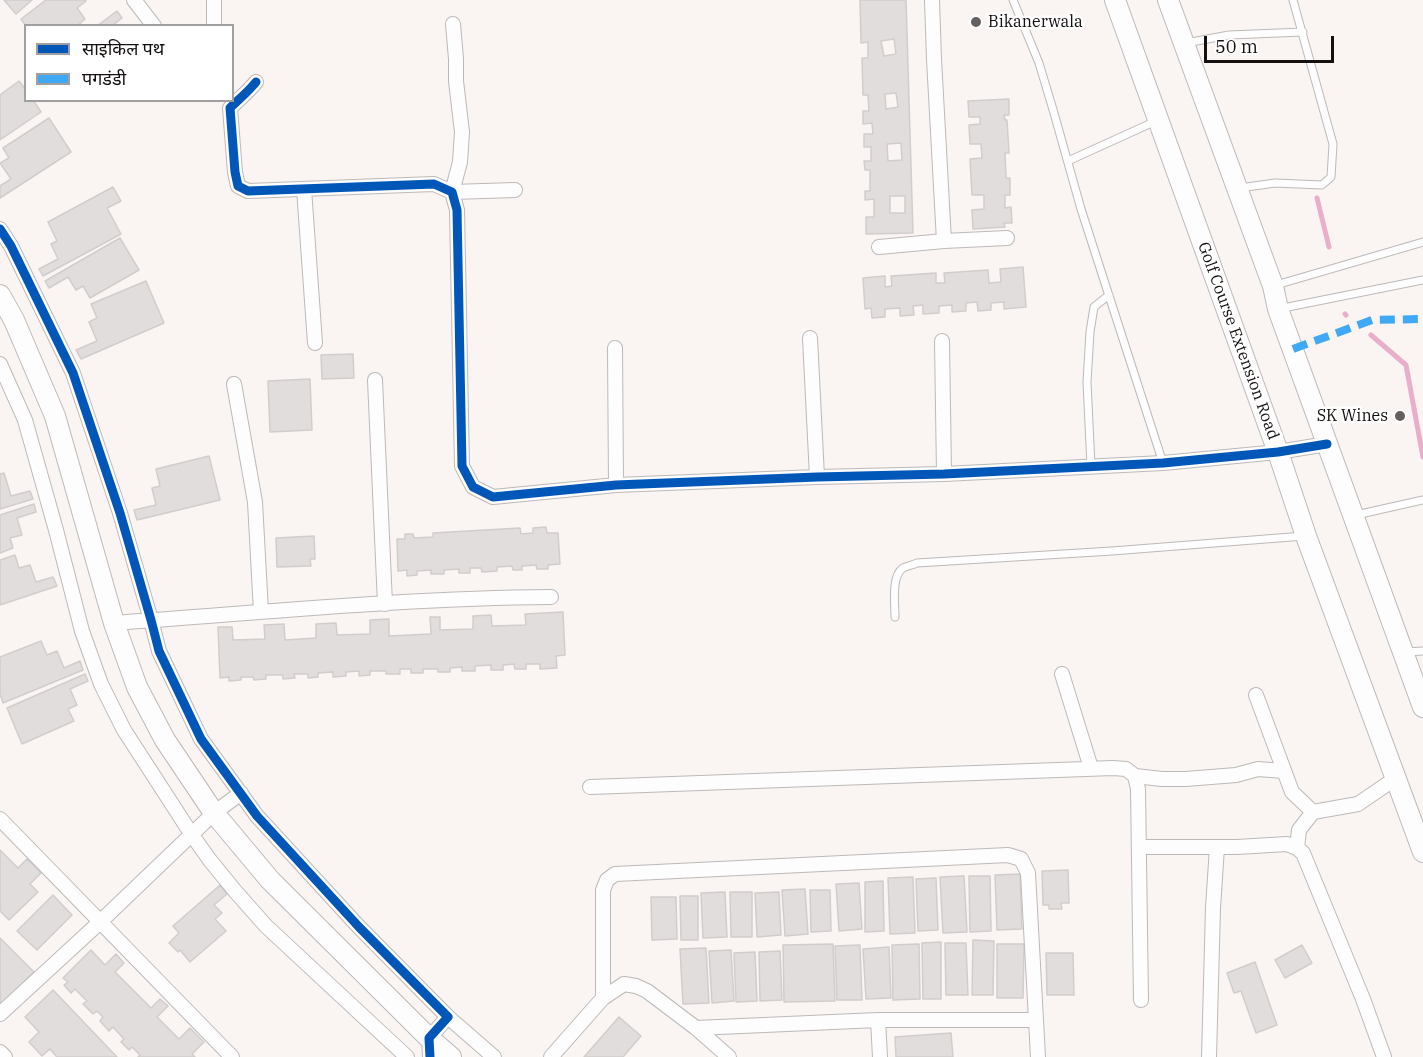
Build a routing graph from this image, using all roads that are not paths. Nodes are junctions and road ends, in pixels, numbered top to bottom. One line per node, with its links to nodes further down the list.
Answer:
1 (134, 0): 8 (street)
2 (214, 0): 9 (street)
3 (932, 0): 22 (street)
4 (1013, 0): 15 (lane)
5 (1115, 0): 14 (main road, Golf Course Extension Road)
6 (1168, 0): 12 (main road)
7 (1293, 0): 11 (lane)
8 (152, 24)
9 (214, 24)
10 (453, 24): 19 (street)
11 (1303, 32): 12 (lane); 17 (lane)
12 (1184, 43): 17 (main road)
13 (256, 82): 16 (street)
14 (1158, 120): 15 (lane); 38 (main road, Golf Course Extension Road)
15 (1068, 161): 27 (lane)
16 (304, 189): 19 (street); 32 (street)
17 (1237, 189): 26 (main road)
18 (515, 190): 19 (street)
19 (452, 192): 43 (street)
20 (0, 230): 51 (street)
21 (1007, 238): 22 (street)
22 (944, 241): 24 (street)
23 (1423, 242): 26 (lane)
24 (879, 247)
25 (1423, 280): 29 (lane)
26 (1273, 286): 29 (main road)
27 (1109, 294): 39 (lane); 40 (lane)
28 (0, 295): 52 (main road)
29 (1278, 309): 37 (main road)
30 (810, 338): 42 (street)
31 (942, 340): 41 (street)
32 (315, 343)
33 (615, 348): 43 (street)
34 (0, 364): 67 (street)
35 (375, 380): 48 (street)
36 (234, 384): 49 (street)
37 (1327, 444): 38 (street); 45 (main road)
38 (1278, 452): 39 (street); 46 (main road, Golf Course Extension Road)
39 (1163, 463): 40 (street)
40 (1091, 466): 41 (street)
41 (944, 474): 42 (street)
42 (817, 477): 43 (street)
43 (616, 485)
44 (1423, 500): 45 (lane)
45 (1354, 516): 54 (main road)
46 (1306, 536): 50 (lane); 61 (main road, Golf Course Extension Road)
47 (551, 597): 48 (street)
48 (385, 604): 49 (street)
49 (261, 612): 51 (street)
50 (895, 617)
51 (152, 620): 52 (street); 63 (street)
52 (114, 623): 65 (main road)
53 (1423, 651): 54 (lane)
54 (1403, 652): 57 (main road)
55 (1062, 674): 58 (street)
56 (1256, 695): 59 (street)
57 (1423, 707)
58 (1091, 768): 60 (street); 62 (street)
59 (1284, 771): 60 (street); 64 (street)
60 (1135, 776): 68 (street)
61 (1396, 778): 64 (street); 71 (main road, Golf Course Extension Road)
62 (590, 787)
63 (241, 793): 65 (street); 76 (street)
64 (1313, 812): 70 (street)
65 (214, 813): 67 (street); 80 (main road)
66 (0, 819): 72 (street)
67 (192, 835): 72 (street); 85 (street)
68 (1140, 847): 69 (street); 74 (street)
69 (1216, 847): 70 (street); 82 (street)
70 (1297, 848): 92 (street)
71 (1423, 852)
72 (100, 922): 75 (street); 84 (street)
73 (603, 998): 78 (street); 79 (street); 88 (street)
74 (1141, 1000)
75 (0, 1014)
76 (448, 1017): 80 (street); 87 (street)
77 (878, 1020): 78 (street); 79 (street); 90 (street)
78 (1035, 1020): 91 (street)
79 (696, 1028): 89 (street)
80 (430, 1047): 86 (main road)
81 (0, 1052): 83 (street)
82 (1210, 1055)
83 (5, 1057)
84 (232, 1057)
85 (407, 1057)
86 (451, 1057)
87 (494, 1057)
88 (550, 1057)
89 (729, 1057)
90 (880, 1057)
91 (1038, 1057)
92 (1384, 1057)

